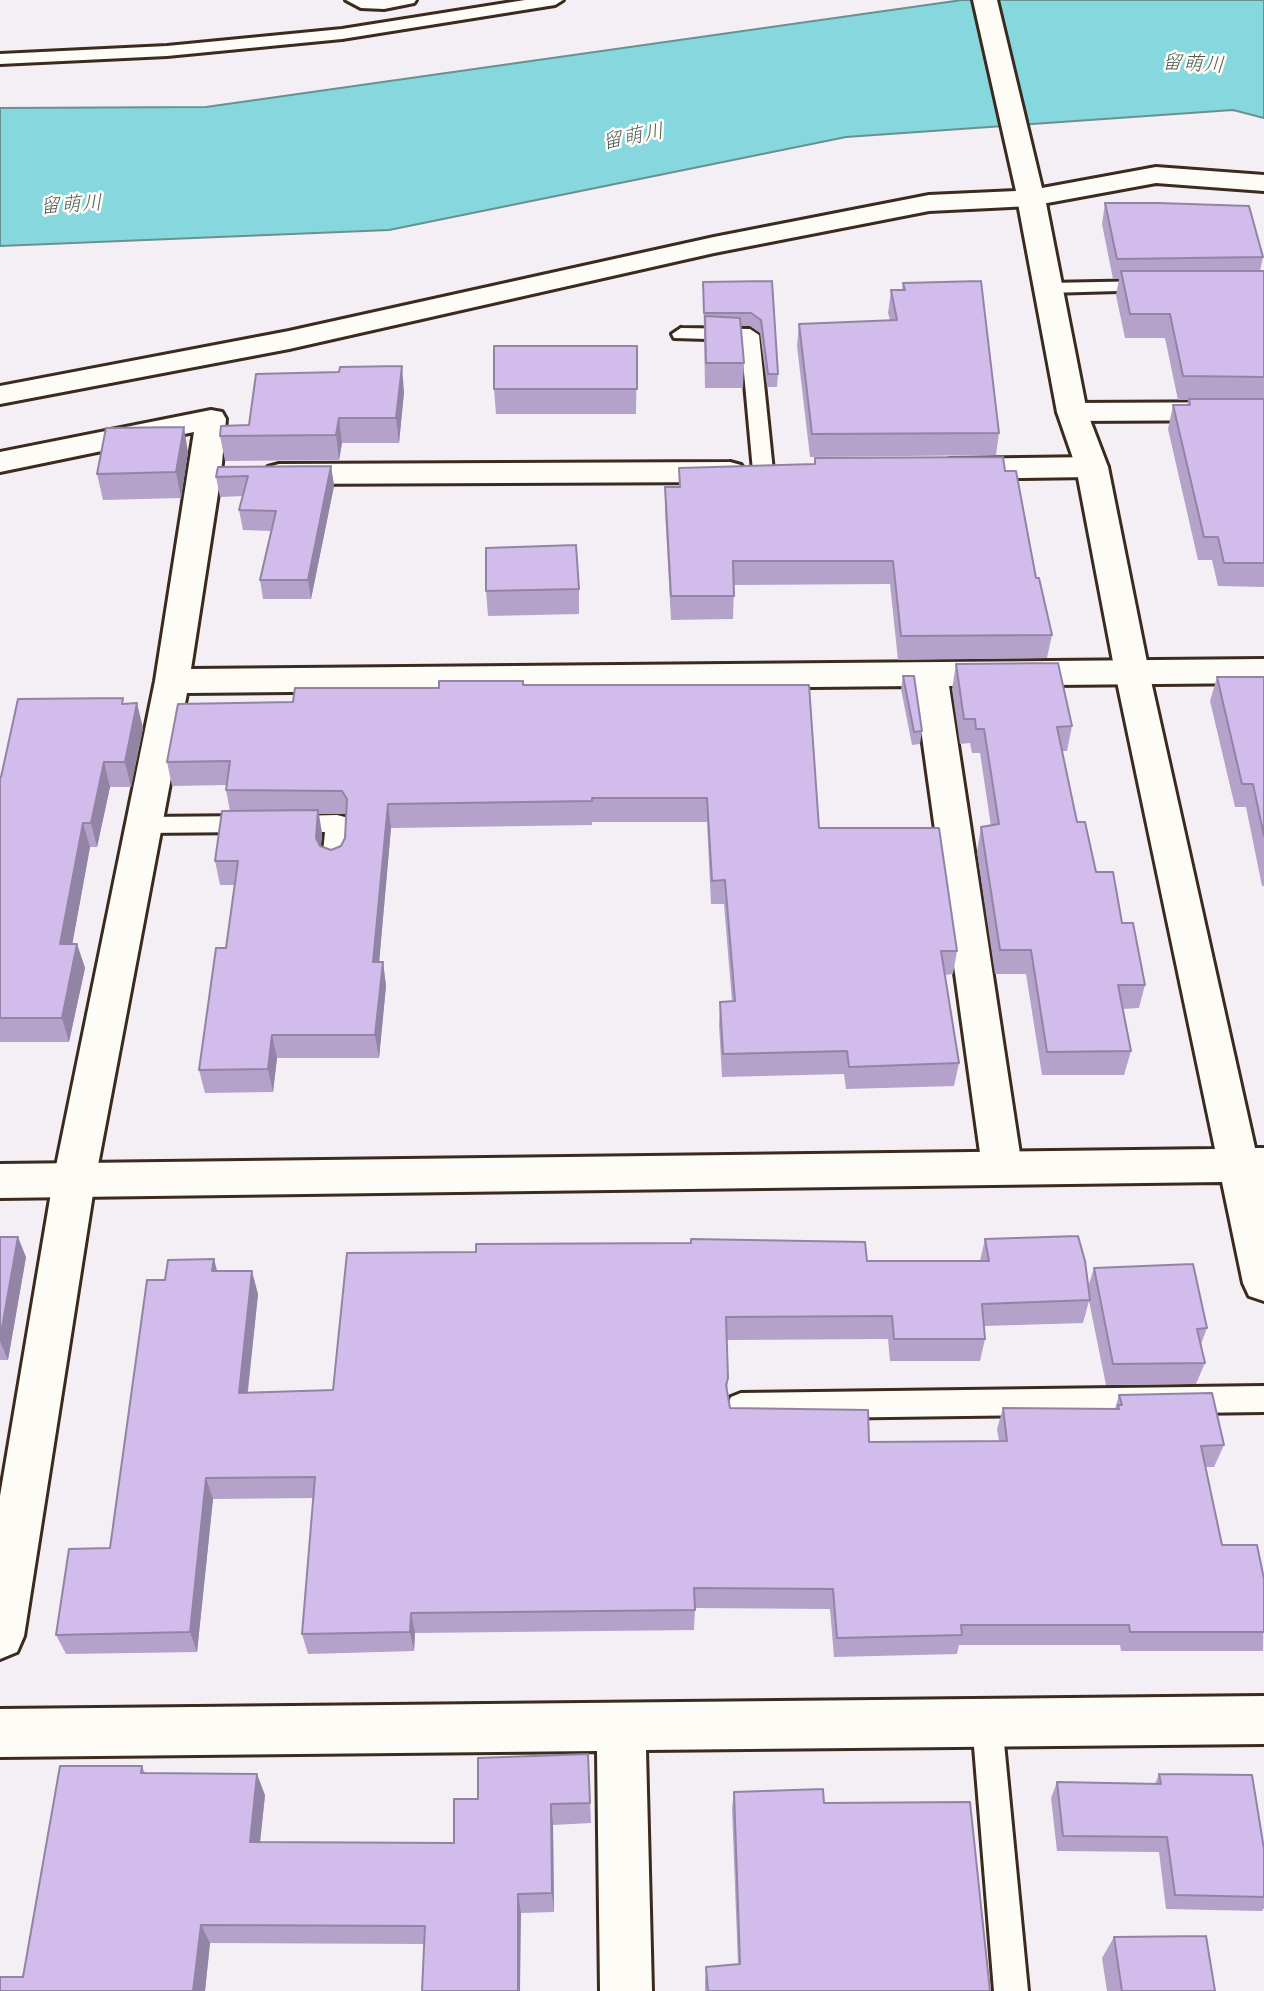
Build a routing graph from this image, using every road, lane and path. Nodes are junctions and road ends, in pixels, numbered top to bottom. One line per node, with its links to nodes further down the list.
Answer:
1 (354, 0): 2 (lane)
2 (408, 0)
3 (555, 0): 5 (lane)
4 (985, 0): 7 (street)
5 (0, 59)
6 (1264, 183): 7 (street)
7 (1029, 191): 9 (street); 11 (street)
8 (1170, 286): 9 (lane)
9 (1048, 288): 13 (street)
10 (681, 334): 17 (lane)
11 (0, 395)
12 (1264, 411): 13 (street)
13 (1072, 412): 15 (street)
14 (0, 462): 18 (street)
15 (1092, 467): 16 (street); 20 (street)
16 (928, 469)
17 (777, 471): 18 (street)
18 (228, 474): 22 (street)
19 (1264, 671): 20 (street)
20 (1132, 672): 21 (street); 25 (street)
21 (930, 673): 22 (street); 26 (street)
22 (172, 681): 23 (street)
23 (143, 825): 24 (lane); 28 (street)
24 (334, 862)
25 (1251, 1165): 26 (street); 29 (street)
26 (1002, 1167): 28 (street)
27 (0, 1181): 28 (street)
28 (74, 1181): 32 (street)
29 (1264, 1283)
30 (1264, 1399): 31 (lane)
31 (741, 1406)
32 (0, 1636)
33 (1264, 1720): 34 (street)
34 (987, 1722): 35 (street); 38 (lane)
35 (621, 1727): 36 (street); 37 (street)
36 (0, 1733)
37 (625, 1991)
38 (1012, 1991)

